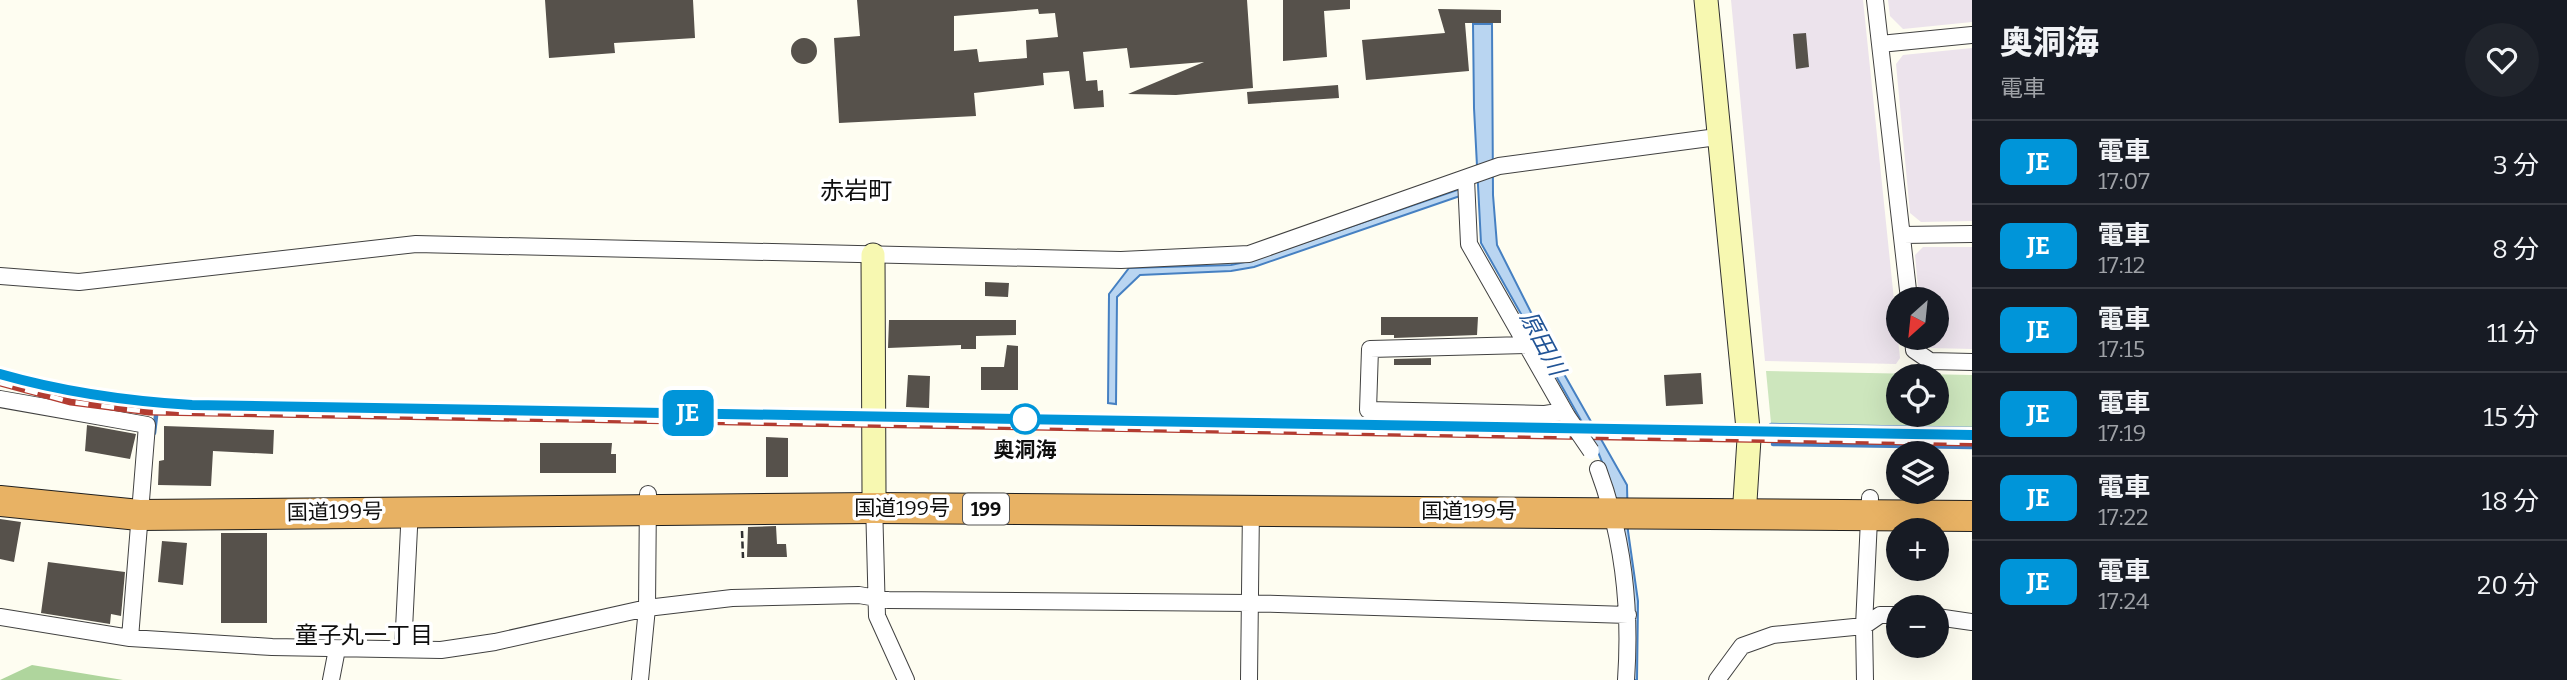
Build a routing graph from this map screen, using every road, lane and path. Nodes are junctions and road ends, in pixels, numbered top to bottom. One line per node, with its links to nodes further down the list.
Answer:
1 (1706, 0): 5 (street)
2 (1875, 0): 4 (street)
3 (1972, 34): 4 (street)
4 (1880, 44): 8 (street)
5 (1717, 137): 6 (street); 29 (street)
6 (1466, 179): 9 (street); 12 (street)
7 (1972, 234): 8 (street)
8 (1903, 235): 11 (street)
9 (873, 255): 10 (street); 21 (street)
10 (0, 276)
11 (1908, 287)
12 (1527, 345): 16 (street); 16 (street)
13 (1914, 350): 14 (street)
14 (1972, 362)
15 (0, 400): 28 (street)
16 (1566, 413): 17 (street, bridge)
17 (1591, 451)
18 (1598, 469): 26 (street)
19 (0, 487): 28 (highway, 国道199号 / 199)
20 (1972, 499): 27 (highway, 国道199号 / 199)
21 (874, 500): 23 (highway, 国道199号 / 199); 24 (highway, 国道199号 / 199); 33 (street)
22 (0, 501): 28 (highway, 国道199号 / 199)
23 (648, 501): 25 (highway, 国道199号 / 199); 35 (street)
24 (1251, 503): 26 (highway, 国道199号 / 199); 34 (street)
25 (411, 505): 28 (highway, 国道199号 / 199); 44 (street)
26 (1611, 505): 29 (highway, 国道199号 / 199); 36 (street)
27 (1870, 507): 29 (highway, 国道199号 / 199); 30 (highway, 国道199号 / 199); 41 (street)
28 (140, 508): 42 (street)
29 (1744, 508)
30 (1972, 516)
31 (742, 524): 32 (path)
32 (743, 558)
33 (875, 600): 34 (street); 35 (street); 47 (street)
34 (1250, 603): 36 (street); 48 (street)
35 (647, 608): 44 (street); 46 (street)
36 (1628, 615): 49 (street)
37 (1886, 615): 41 (street)
38 (0, 617): 42 (street)
39 (1949, 619): 40 (street)
40 (1972, 622)
41 (1864, 626): 50 (street); 51 (street)
42 (130, 638): 43 (street)
43 (337, 649): 44 (street); 45 (street)
44 (403, 649)
45 (331, 680)
46 (640, 680)
47 (906, 680)
48 (1249, 680)
49 (1626, 680)
50 (1717, 680)
51 (1866, 680)

